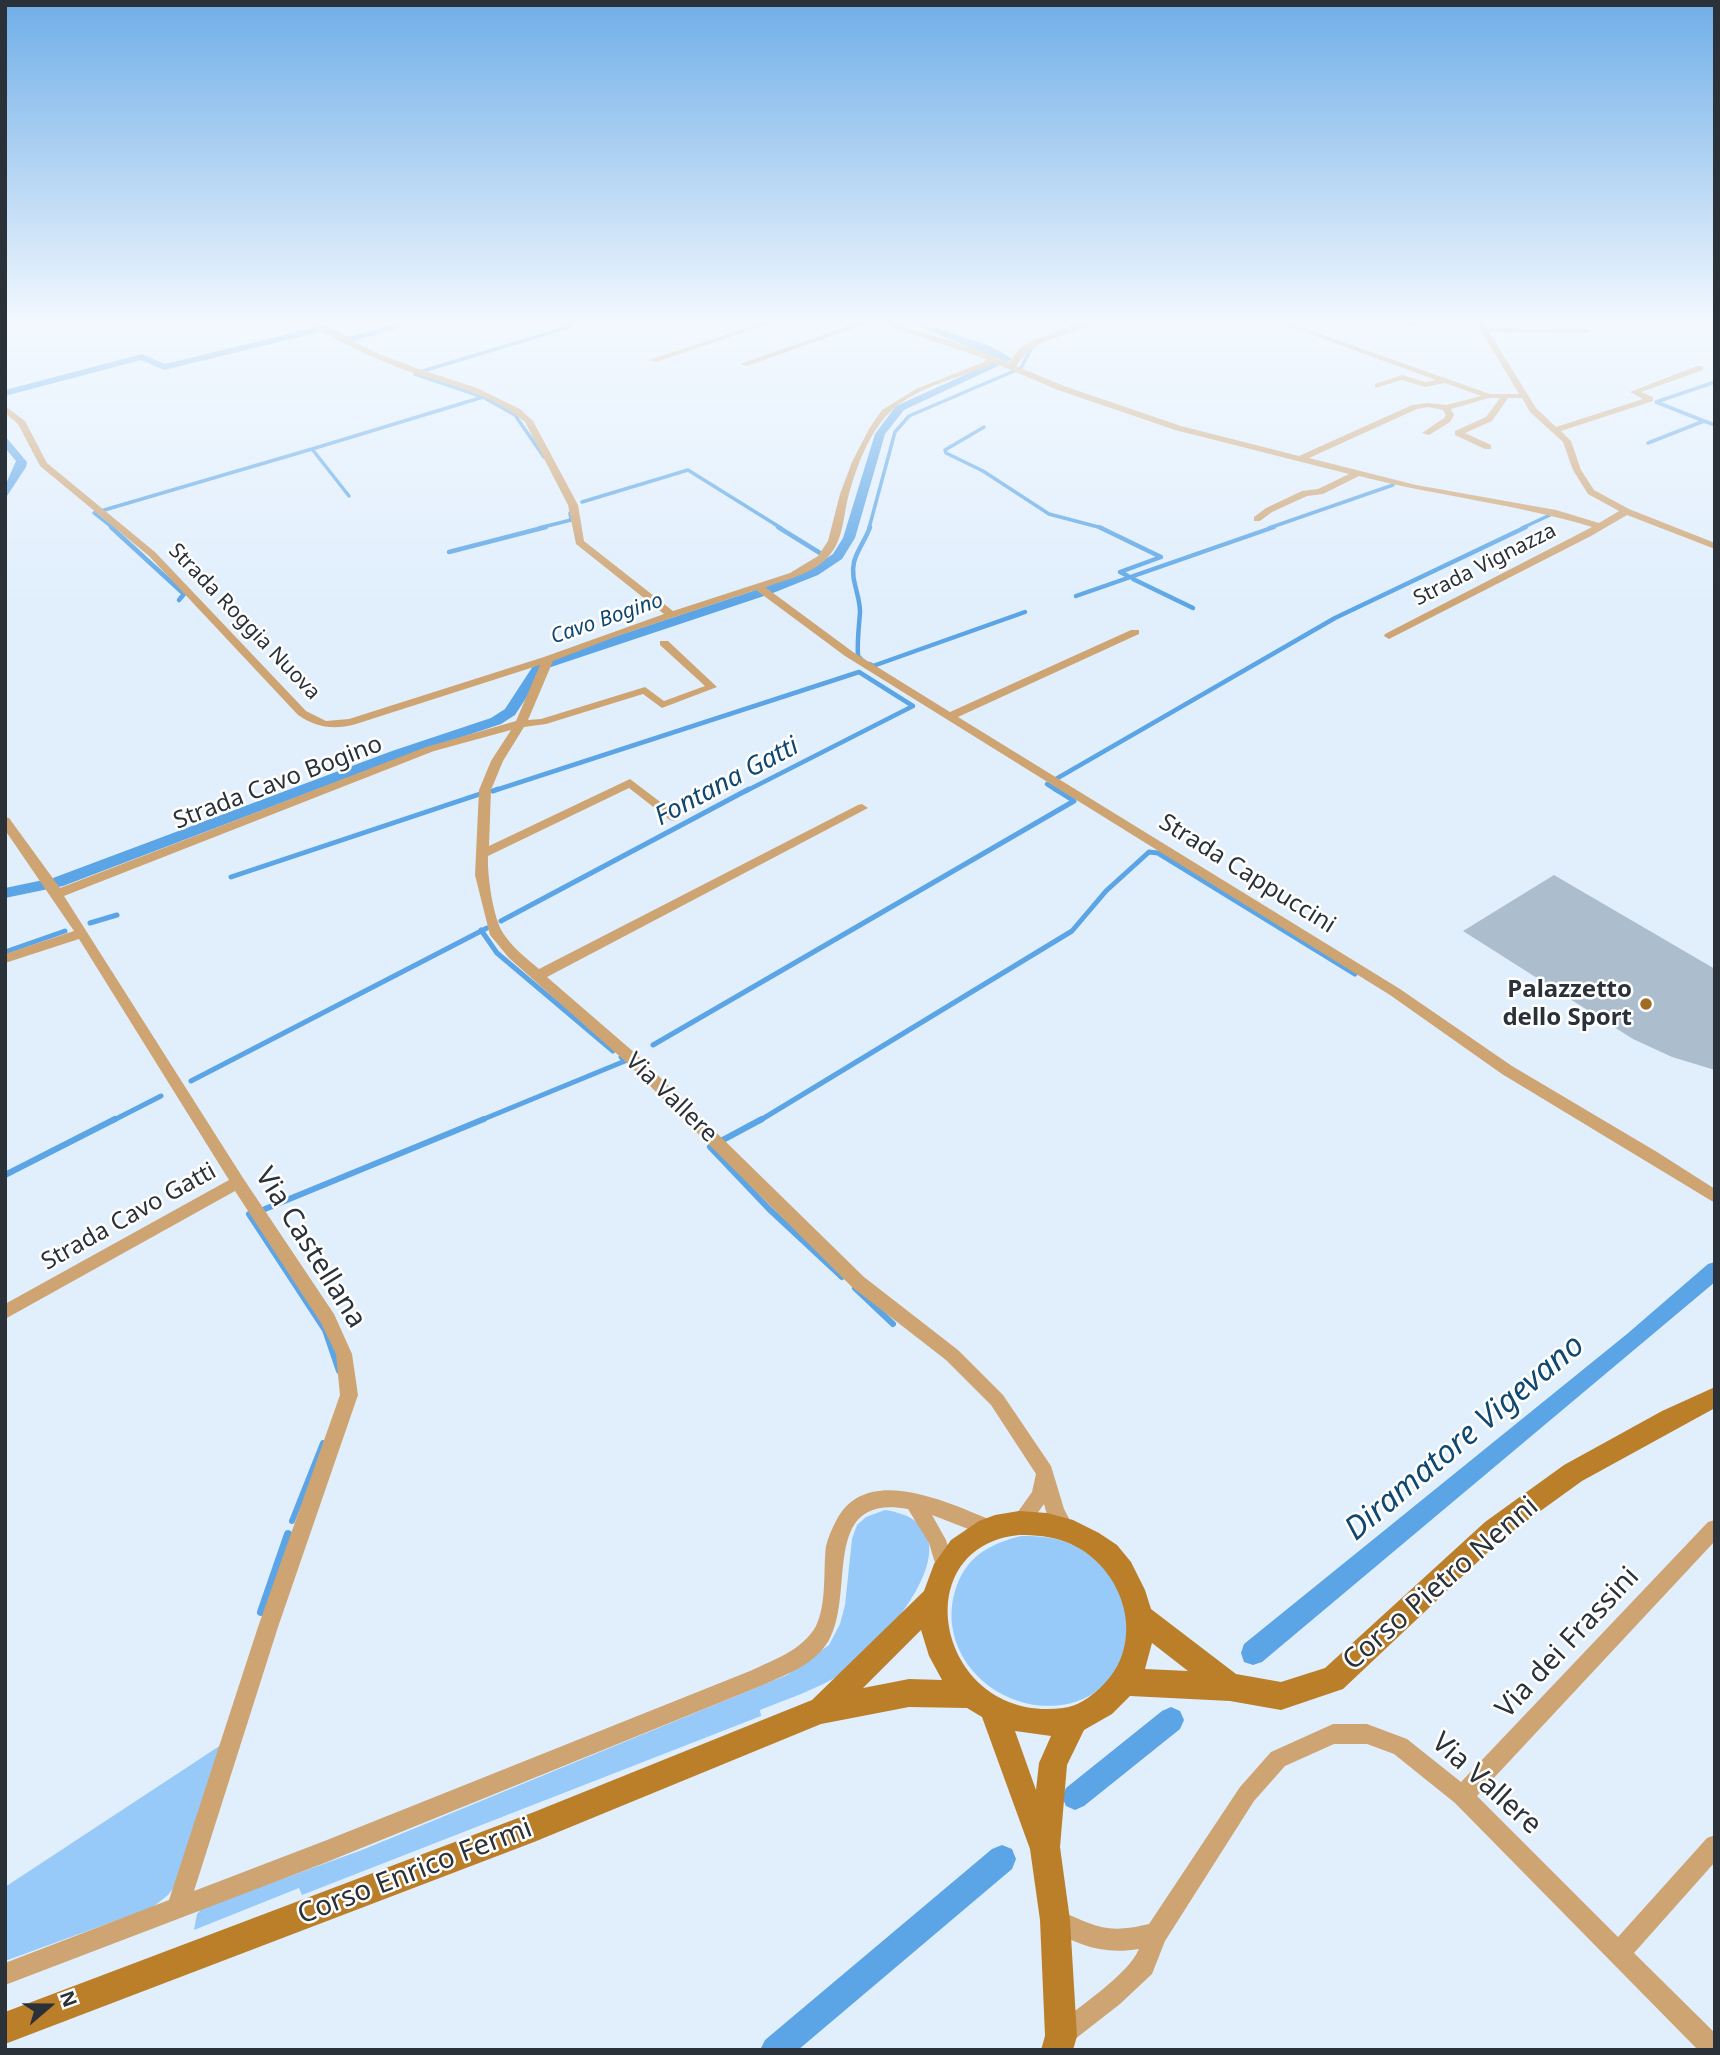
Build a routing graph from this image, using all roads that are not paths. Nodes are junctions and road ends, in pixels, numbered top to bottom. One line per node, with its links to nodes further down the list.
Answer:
1 (13, 415): 24 (street, Strada Roggia Nuova)
2 (523, 415): 20 (street)
3 (882, 415): 19 (street, Strada Roggia Nuova)
4 (1140, 415): 13 (street, Strada Vignazza)
5 (1397, 415): 13 (street)
6 (1450, 415): 11 (street)
7 (1492, 415): 12 (street)
8 (1538, 415): 10 (street)
9 (1599, 415): 10 (street)
10 (1554, 430): 15 (street)
11 (1426, 433)
12 (1488, 447)
13 (1300, 458): 14 (street, Strada Vignazza)
14 (1358, 473): 16 (street); 17 (street, Strada Vignazza)
15 (1626, 511): 17 (street, Strada Vignazza); 18 (street)
16 (1257, 520)
17 (1598, 526): 22 (street, Strada Vignazza)
18 (1715, 546)
19 (757, 587): 20 (street, Strada Roggia Nuova); 25 (street, Strada Cappuccini)
20 (671, 614): 24 (street, Strada Roggia Nuova)
21 (1135, 632): 25 (street)
22 (1389, 636)
23 (664, 643): 26 (street, Strada Cavo Bogino)
24 (546, 663): 26 (street, Via Vallere)
25 (948, 717): 36 (street, Strada Cappuccini)
26 (518, 724): 30 (street, Via Vallere); 31 (street, Strada Cavo Bogino)
27 (862, 808): 34 (street)
28 (674, 817): 30 (street)
29 (5, 821): 31 (street, Via Castellana)
30 (482, 853): 34 (street, Via Vallere)
31 (53, 887): 32 (street, Via Castellana)
32 (83, 933): 33 (street); 35 (street, Via Castellana)
33 (5, 959)
34 (537, 976): 39 (street, Via Vallere)
35 (238, 1182): 37 (street, Strada Cavo Gatti); 57 (street, Via Castellana)
36 (1715, 1197)
37 (5, 1312)
38 (1715, 1397): 49 (main road, Corso Pietro Nenni)
39 (1045, 1472): 41 (street); 43 (street, Via Vallere)
40 (912, 1499): 42 (street); 45 (street); 57 (street)
41 (1019, 1522): 42 (main road); 43 (main road)
42 (989, 1528): 45 (main road)
43 (1065, 1528): 47 (main road)
44 (1715, 1528): 54 (street, Via dei Frassini)
45 (945, 1567): 46 (main road)
46 (933, 1600): 50 (main road); 51 (main road, Corso Enrico Fermi)
47 (1140, 1616): 48 (main road); 49 (main road, Corso Pietro Nenni)
48 (1126, 1682): 49 (main road, Corso Pietro Nenni); 53 (main road)
49 (1230, 1687)
50 (969, 1694): 51 (main road, Corso Enrico Fermi); 52 (main road)
51 (821, 1710): 62 (main road, Corso Enrico Fermi)
52 (993, 1710): 53 (main road); 56 (main road)
53 (1074, 1720): 56 (main road)
54 (1462, 1796): 59 (street, Via Vallere); 60 (street, Via Vallere)
55 (1715, 1846): 60 (street)
56 (1045, 1847): 58 (main road)
57 (177, 1910): 61 (street)
58 (1055, 1920): 59 (street); 63 (main road)
59 (1156, 1934): 63 (street, Via Vallere)
60 (1618, 1954): 64 (street, Via Vallere)
61 (5, 1974)
62 (5, 2028)
63 (1059, 2043)
64 (1715, 2050)

